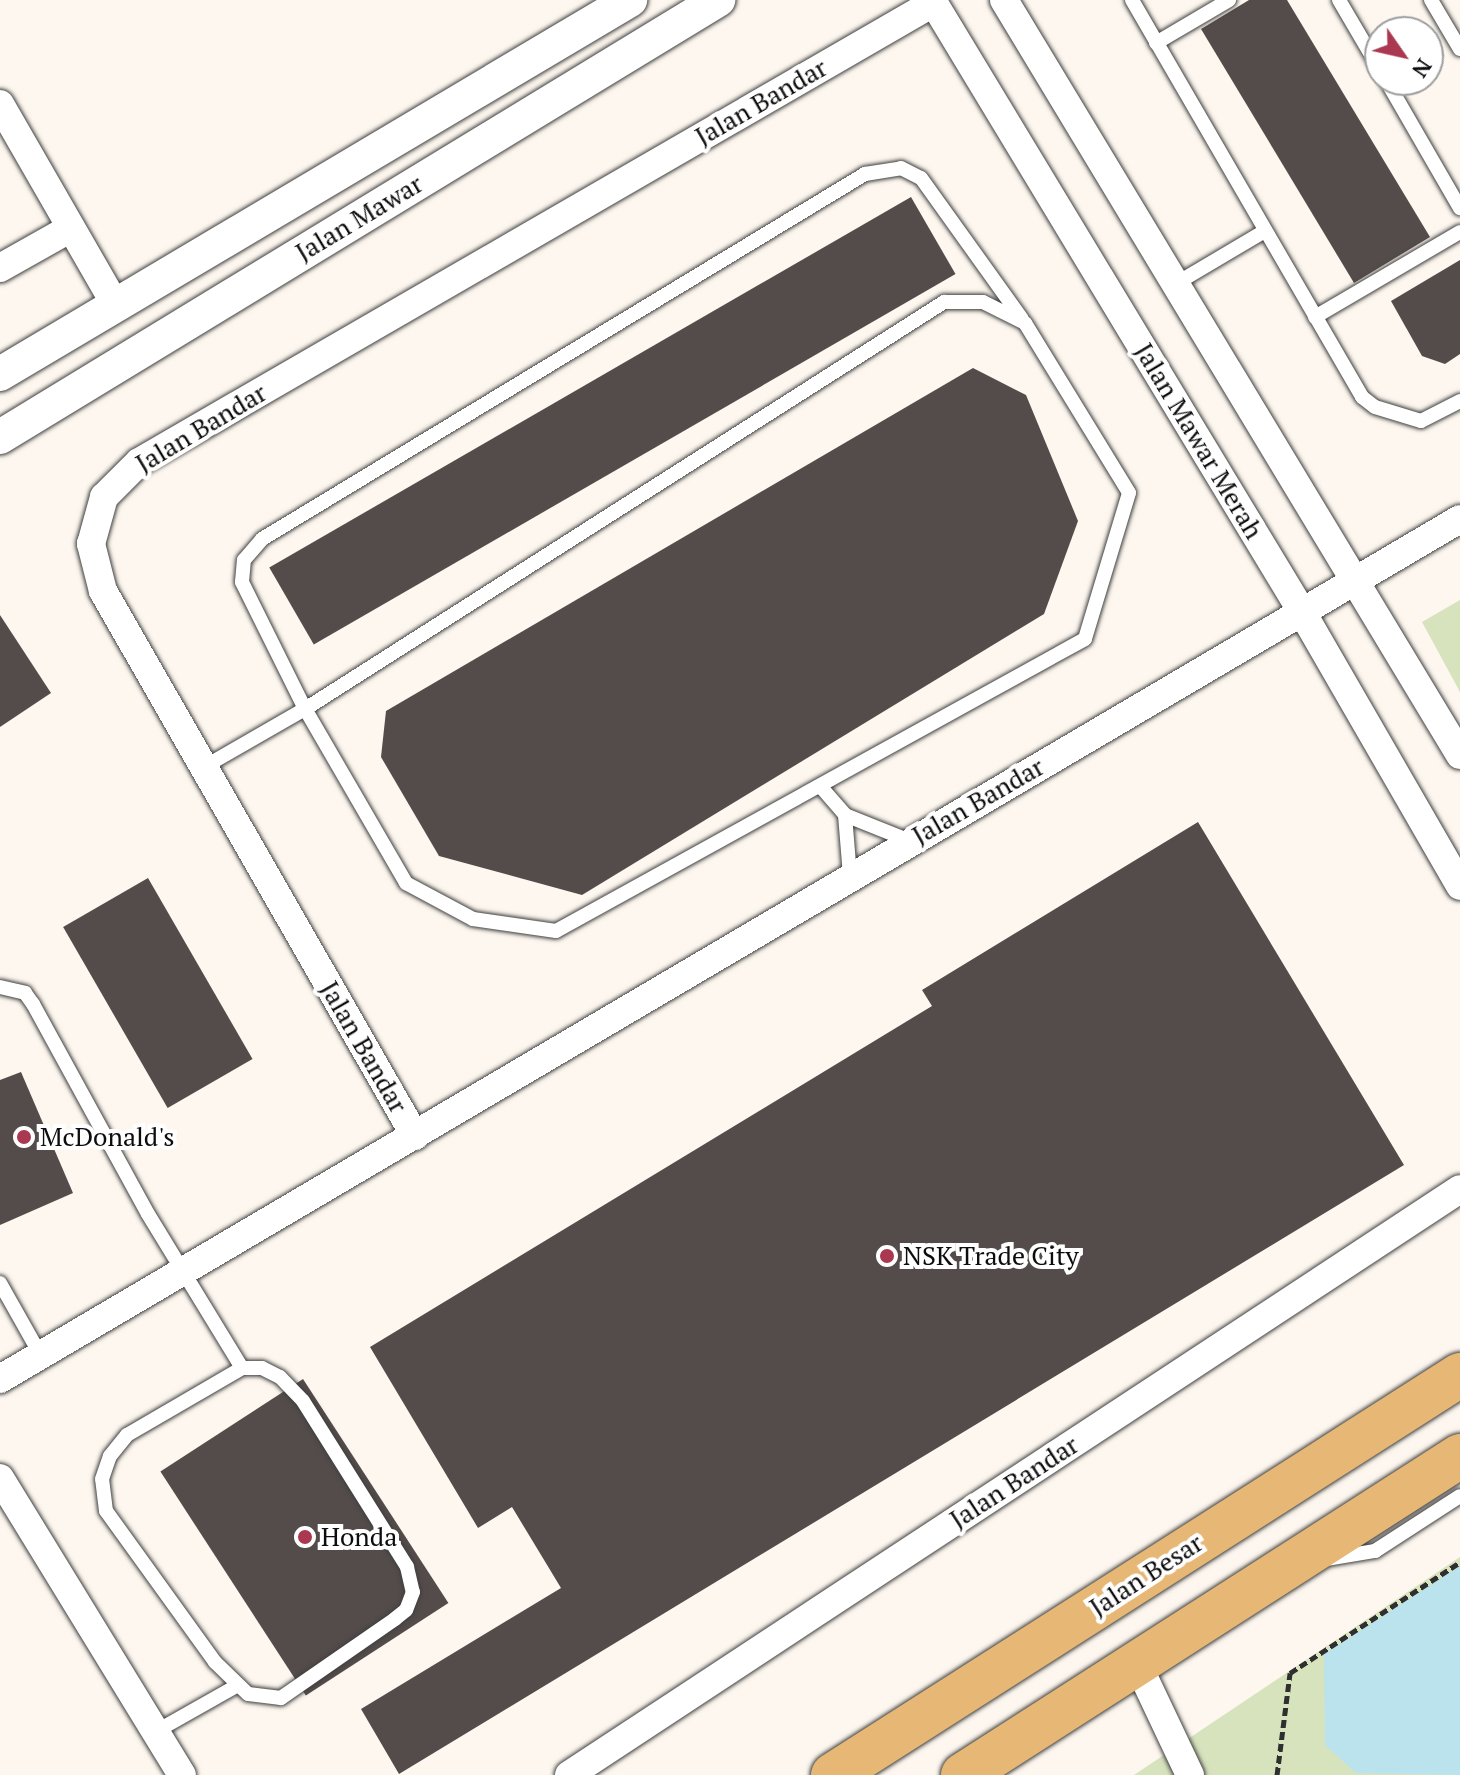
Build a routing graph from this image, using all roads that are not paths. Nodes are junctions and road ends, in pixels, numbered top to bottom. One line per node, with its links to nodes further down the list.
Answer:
1 (630, 0): 20 (street, Jalan Mawar)
2 (718, 0): 25 (street, Jalan Mawar)
3 (1004, 0): 19 (street)
4 (1132, 0): 9 (lane)
5 (1229, 0): 9 (lane)
6 (1339, 0): 10 (lane)
7 (1431, 0): 11 (lane)
8 (932, 1): 28 (street, Jalan Mawar Merah); 31 (street, Jalan Bandar)
9 (1156, 43): 16 (lane)
10 (1364, 43)
11 (1460, 49)
12 (1396, 96): 14 (lane)
13 (0, 104): 15 (street)
14 (1459, 202)
15 (71, 228): 18 (street); 20 (street)
16 (1265, 231): 19 (lane); 21 (lane)
17 (1460, 232): 21 (lane)
18 (0, 268)
19 (1177, 283): 27 (street)
20 (116, 306): 23 (street, Jalan Mawar)
21 (1315, 317): 24 (lane)
22 (1025, 323): 29 (lane); 29 (lane); 32 (lane)
23 (0, 374)
24 (1460, 401)
25 (0, 437)
26 (1460, 519): 27 (street, Jalan Bandar)
27 (1357, 579): 28 (street, Jalan Bandar); 30 (street)
28 (1302, 612): 34 (street, Jalan Bandar); 36 (street, Jalan Mawar Merah)
29 (305, 709): 31 (lane); 32 (lane)
30 (1460, 755)
31 (204, 767): 38 (street, Jalan Bandar)
32 (821, 787): 33 (lane)
33 (845, 815): 34 (lane); 35 (lane)
34 (910, 841): 35 (street, Jalan Bandar)
35 (850, 876): 38 (street, Jalan Bandar)
36 (1460, 886)
37 (0, 987): 40 (lane)
38 (415, 1136): 40 (street, Jalan Bandar)
39 (1460, 1189): 54 (street, Jalan Bandar)
40 (184, 1270): 42 (street, Jalan Bandar); 43 (lane)
41 (0, 1283): 42 (lane)
42 (40, 1354): 45 (street, Jalan Bandar)
43 (242, 1368): 51 (lane); 51 (lane)
44 (1460, 1375): 55 (main road, Jalan Besar)
45 (0, 1379)
46 (1460, 1456): 49 (main road)
47 (0, 1478): 52 (street)
48 (1460, 1496): 49 (lane)
49 (1296, 1561): 50 (main road)
50 (1137, 1663): 56 (main road); 57 (street)
51 (238, 1685): 52 (lane)
52 (155, 1732): 53 (street)
53 (182, 1775)
54 (569, 1775)
55 (833, 1775)
56 (963, 1775)
57 (1190, 1775)

